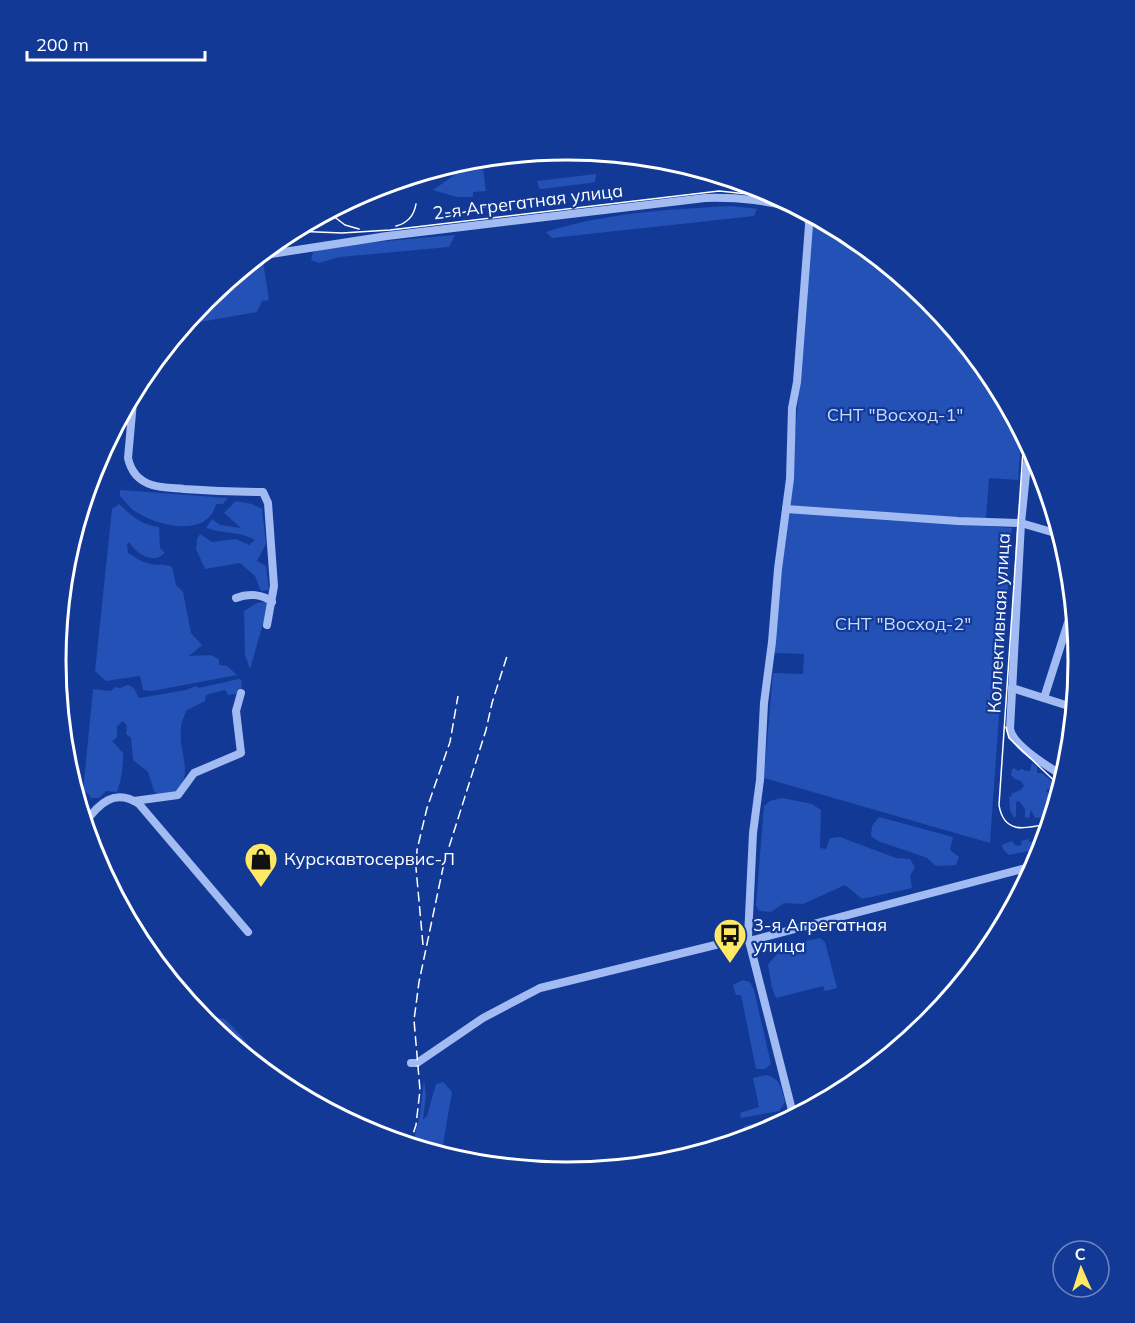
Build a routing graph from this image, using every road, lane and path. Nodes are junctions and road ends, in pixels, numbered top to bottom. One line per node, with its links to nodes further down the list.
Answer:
1 (766, 201): 3 (street, 2-я Агрегатная улица)
2 (809, 222): 6 (street)
3 (278, 253)
4 (133, 411): 10 (street)
5 (1027, 461): 7 (street, Коллективная улица)
6 (786, 509): 7 (street); 22 (street)
7 (1017, 523): 8 (street); 13 (street, Коллективная улица)
8 (1052, 532)
9 (236, 598): 10 (street)
10 (272, 602): 12 (street)
11 (1068, 624): 15 (street)
12 (267, 625)
13 (1012, 688): 15 (street); 17 (street, Коллективная улица)
14 (241, 693): 18 (street)
15 (1044, 698): 16 (street)
16 (1067, 705)
17 (1056, 771)
18 (134, 801): 19 (street); 21 (street)
19 (91, 816)
20 (1024, 868): 22 (street)
21 (248, 932)
22 (748, 939): 23 (street); 24 (street)
23 (411, 1063)
24 (792, 1110)

